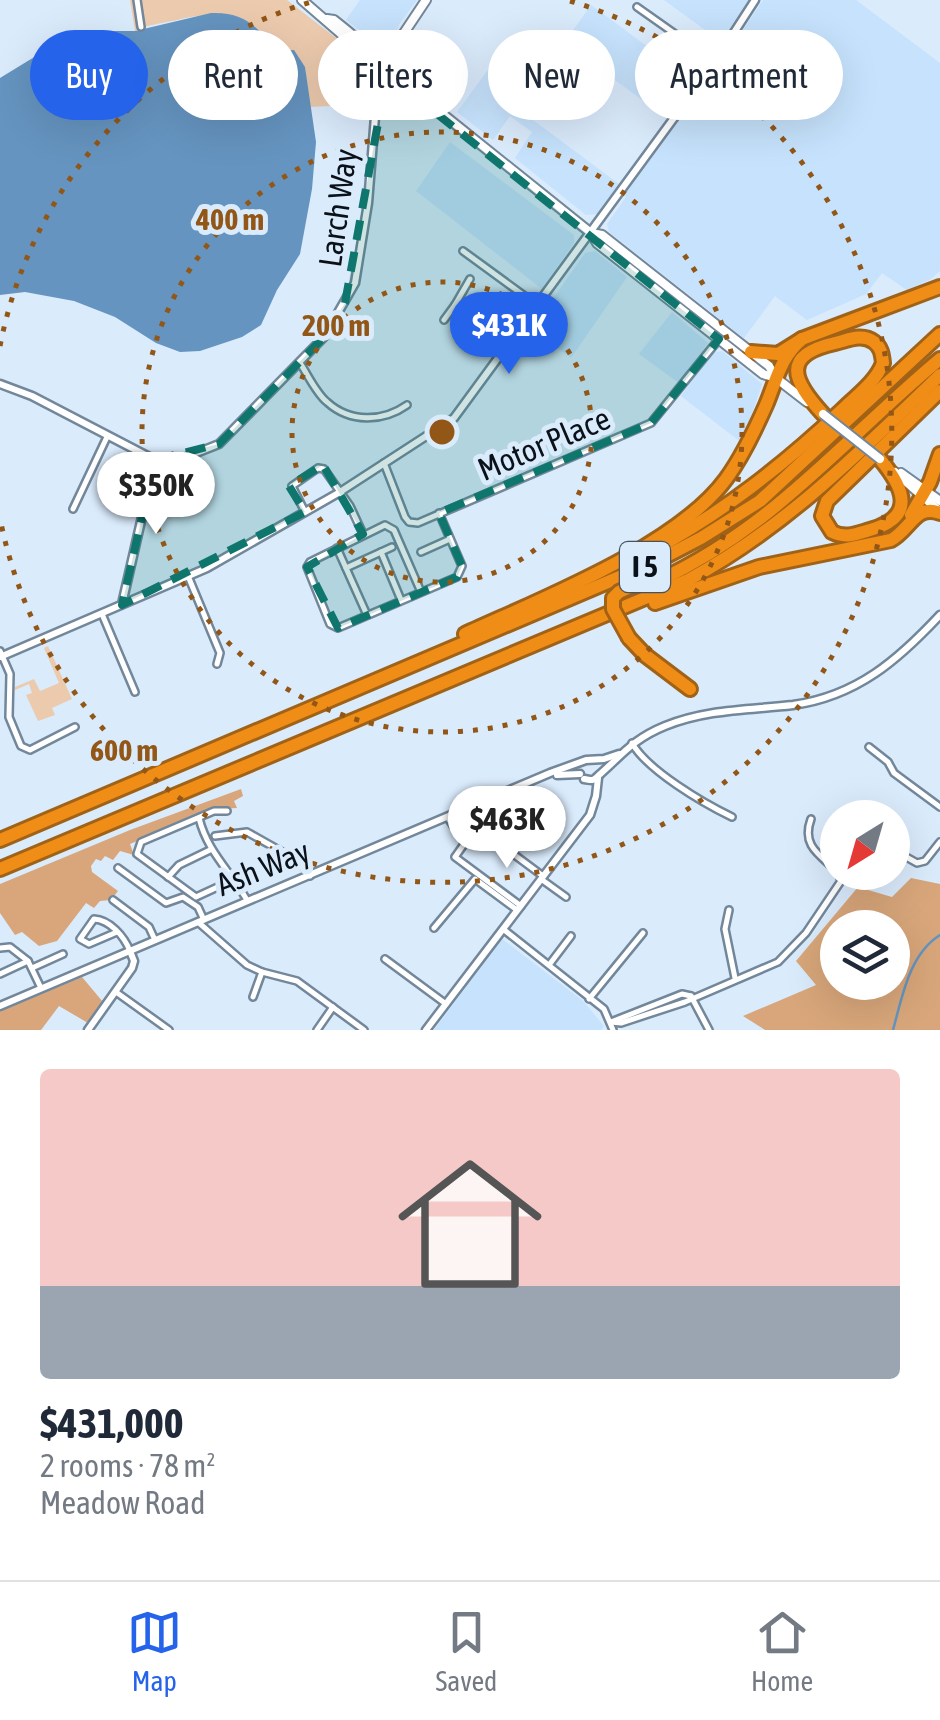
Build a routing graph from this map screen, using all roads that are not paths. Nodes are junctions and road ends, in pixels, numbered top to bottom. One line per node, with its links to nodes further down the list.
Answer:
1 (136, 0): 6 (street)
2 (302, 0): 7 (main road)
3 (426, 0): 8 (main road, Larch Way)
4 (755, 0): 10 (street)
5 (637, 7): 9 (street)
6 (141, 27)
7 (335, 30)
8 (406, 30)
9 (669, 30)
10 (735, 30)
11 (375, 120): 28 (street, Larch Way)
12 (450, 120): 14 (main road)
13 (672, 120): 14 (street)
14 (590, 232): 19 (street); 23 (main road); 25 (main road)
15 (462, 251): 19 (street)
16 (470, 279): 18 (street)
17 (940, 287): 22 (highway)
18 (455, 305): 20 (street); 26 (street)
19 (538, 306): 26 (street)
20 (444, 320)
21 (940, 334): 69 (highway, I 5)
22 (802, 338): 25 (highway); 30 (highway)
23 (718, 339): 30 (main road); 46 (street, Motor Place)
24 (940, 350): 61 (highway, bridge)
25 (751, 352): 30 (main road)
26 (504, 353): 39 (street)
27 (940, 358): 61 (highway, bridge)
28 (300, 363): 33 (street); 38 (street, Larch Way)
29 (940, 375): 64 (highway, I 5)
30 (776, 378): 34 (main road); 57 (highway)
31 (0, 384): 35 (street)
32 (940, 391): 37 (highway)
33 (407, 405)
34 (823, 414): 37 (main road, bridge); 57 (highway)
35 (106, 437): 38 (street); 43 (street)
36 (940, 454): 41 (highway)
37 (880, 459): 41 (main road)
38 (155, 460): 59 (street)
39 (384, 463): 40 (street); 46 (street, Motor Place)
40 (340, 492): 44 (street); 44 (street); 47 (street)
41 (923, 493): 42 (main road); 45 (main road); 49 (highway)
42 (940, 501)
43 (73, 509)
44 (305, 512): 55 (street)
45 (940, 513): 49 (highway)
46 (438, 514): 48 (street)
47 (363, 534): 51 (street); 56 (street)
48 (450, 539): 53 (street); 56 (street)
49 (872, 543): 64 (highway)
50 (392, 546): 52 (street)
51 (337, 548): 54 (street); 62 (street)
52 (381, 552): 54 (street); 58 (street)
53 (421, 552)
54 (346, 568): 62 (street)
55 (188, 576): 59 (street); 66 (street)
56 (421, 592): 58 (street)
57 (544, 597): 69 (highway)
58 (402, 600): 62 (street)
59 (122, 605): 60 (street)
60 (102, 614): 65 (street); 68 (street)
61 (616, 614): 67 (highway, bridge)
62 (367, 615)
63 (940, 615): 71 (street)
64 (582, 627): 94 (highway, I 5)
65 (1, 655): 70 (street)
66 (217, 664)
67 (690, 689)
68 (135, 692)
69 (296, 714): 87 (highway, I 5)
70 (74, 727)
71 (632, 743): 73 (street); 82 (street)
72 (869, 747): 80 (street)
73 (619, 754): 74 (street); 77 (street)
74 (593, 760): 75 (street); 77 (street)
75 (583, 762): 76 (street, Ash Way); 78 (street)
76 (546, 776): 78 (street, Ash Way); 84 (street, Ash Way)
77 (599, 776): 78 (street); 79 (street)
78 (582, 777): 79 (street)
79 (595, 801): 97 (street)
80 (940, 808)
81 (227, 812): 83 (street)
82 (732, 816)
83 (198, 818): 90 (street); 96 (street)
84 (448, 818): 88 (street); 95 (street, Ash Way)
85 (811, 819): 91 (street)
86 (215, 836): 95 (street)
87 (0, 840)
88 (468, 840): 97 (street); 103 (street)
89 (940, 842): 92 (street)
90 (210, 850): 96 (street); 98 (street)
91 (820, 854)
92 (910, 859)
93 (118, 868): 105 (street)
94 (0, 869)
95 (310, 876): 102 (street, Ash Way)
96 (168, 877): 98 (street)
97 (542, 877): 100 (street); 103 (street)
98 (235, 879): 102 (street)
99 (835, 890): 120 (street)
100 (566, 897)
101 (113, 900): 111 (street)
102 (247, 902): 105 (street, Ash Way)
103 (519, 908): 106 (street); 107 (street)
104 (729, 910): 120 (street)
105 (201, 921): 111 (street, Ash Way); 118 (street)
106 (434, 928)
107 (503, 929): 117 (street); 126 (street)
108 (117, 932): 108 (street); 113 (street)
109 (643, 933): 125 (street)
110 (571, 936): 117 (street)
111 (155, 940): 113 (street, Ash Way)
112 (0, 948): 116 (street)
113 (130, 951): 121 (street, Ash Way); 122 (street)
114 (63, 954): 116 (street)
115 (386, 959): 126 (street)
116 (30, 965): 119 (street); 121 (street)
117 (549, 966): 125 (street)
118 (262, 972): 124 (street); 128 (street)
119 (0, 974)
120 (735, 978): 123 (street)
121 (41, 988): 127 (street, Ash Way)
122 (116, 992): 130 (street); 131 (street)
123 (692, 996): 129 (street); 136 (street)
124 (253, 997)
125 (589, 999): 129 (street)
126 (446, 1004): 134 (street)
127 (0, 1006)
128 (333, 1007): 132 (street); 133 (street)
129 (611, 1022): 135 (street)
130 (88, 1030)
131 (169, 1030)
132 (317, 1030)
133 (364, 1030)
134 (426, 1030)
135 (613, 1030)
136 (709, 1030)

